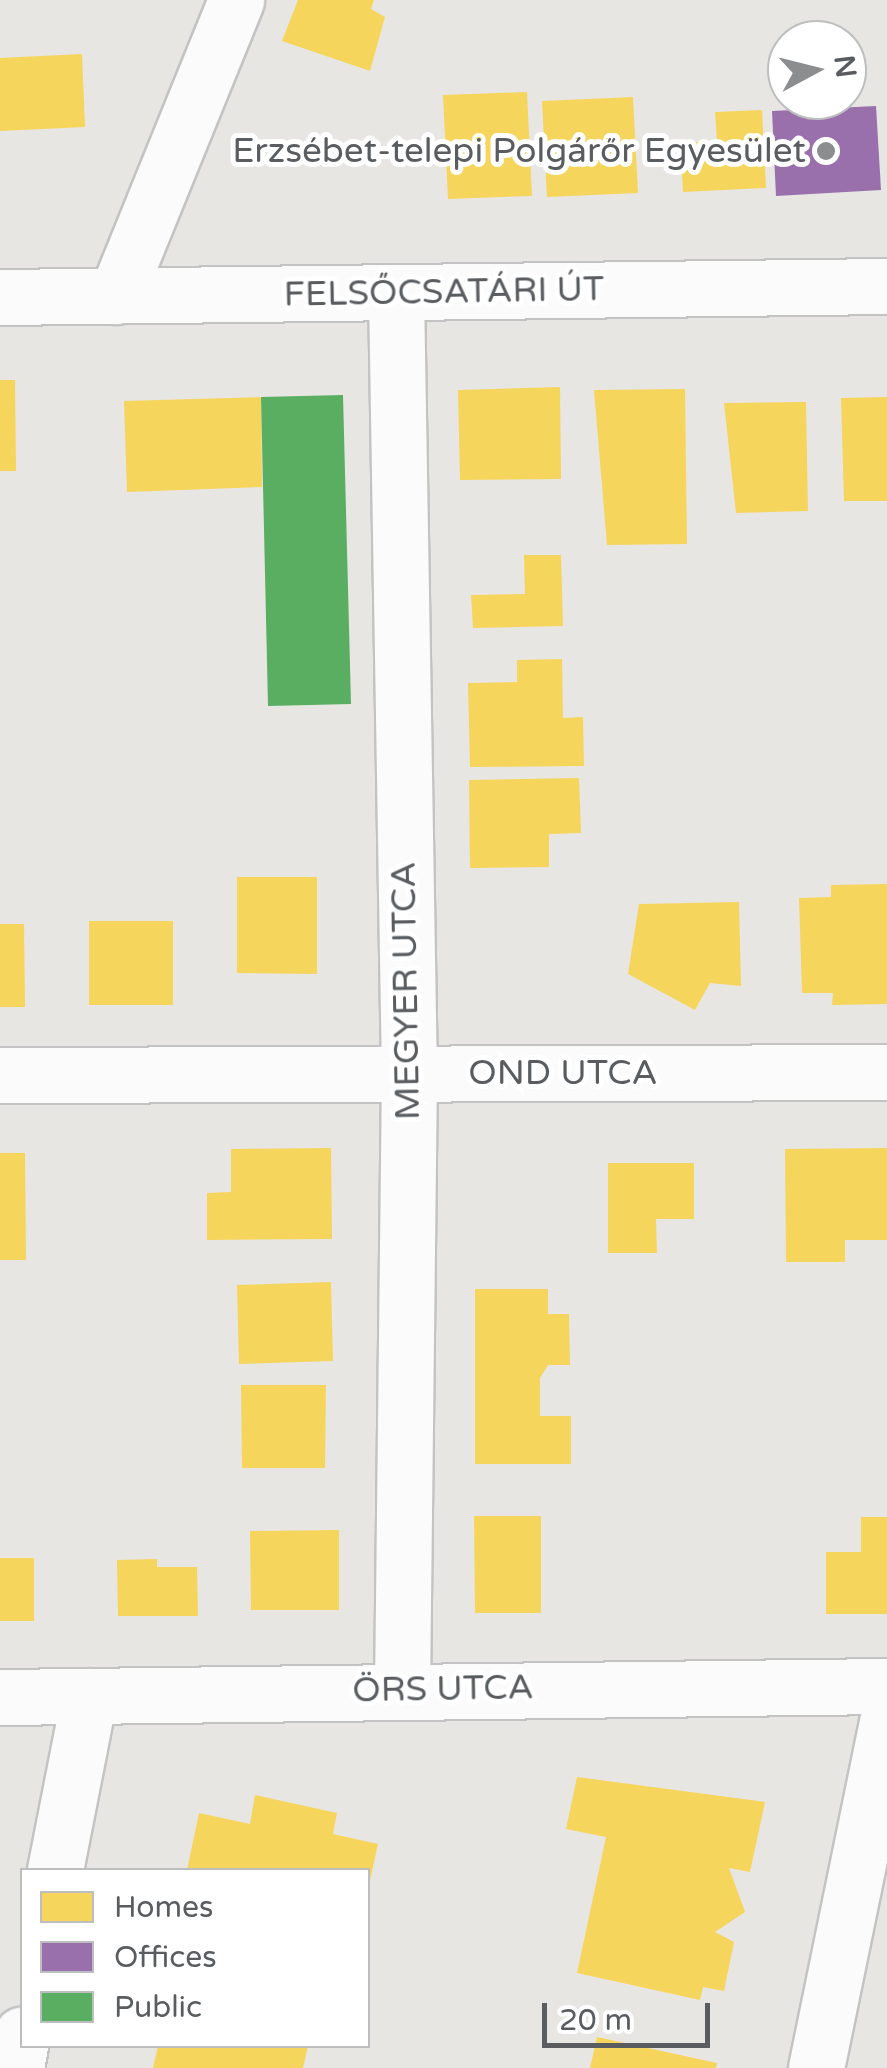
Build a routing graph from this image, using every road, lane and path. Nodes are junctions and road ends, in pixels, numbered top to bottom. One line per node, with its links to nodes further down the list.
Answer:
1 (236, 0): 4 (street)
2 (887, 286): 3 (street, FELSŐCSATÁRI ÚT)
3 (396, 292): 4 (street, FELSŐCSATÁRI ÚT); 7 (street, MEGYER UTCA)
4 (116, 296): 5 (street, FELSŐCSATÁRI ÚT)
5 (0, 297)
6 (887, 1072): 7 (street, OND UTCA)
7 (408, 1073): 8 (street, OND UTCA); 10 (street, MEGYER UTCA)
8 (0, 1075)
9 (887, 1686): 10 (street, ÖRS UTCA)
10 (402, 1689): 12 (street, ÖRS UTCA)
11 (0, 1696): 12 (street, ÖRS UTCA)
12 (89, 1696): 14 (street)
13 (887, 1721): 15 (street)
14 (55, 1868)
15 (816, 2068)

